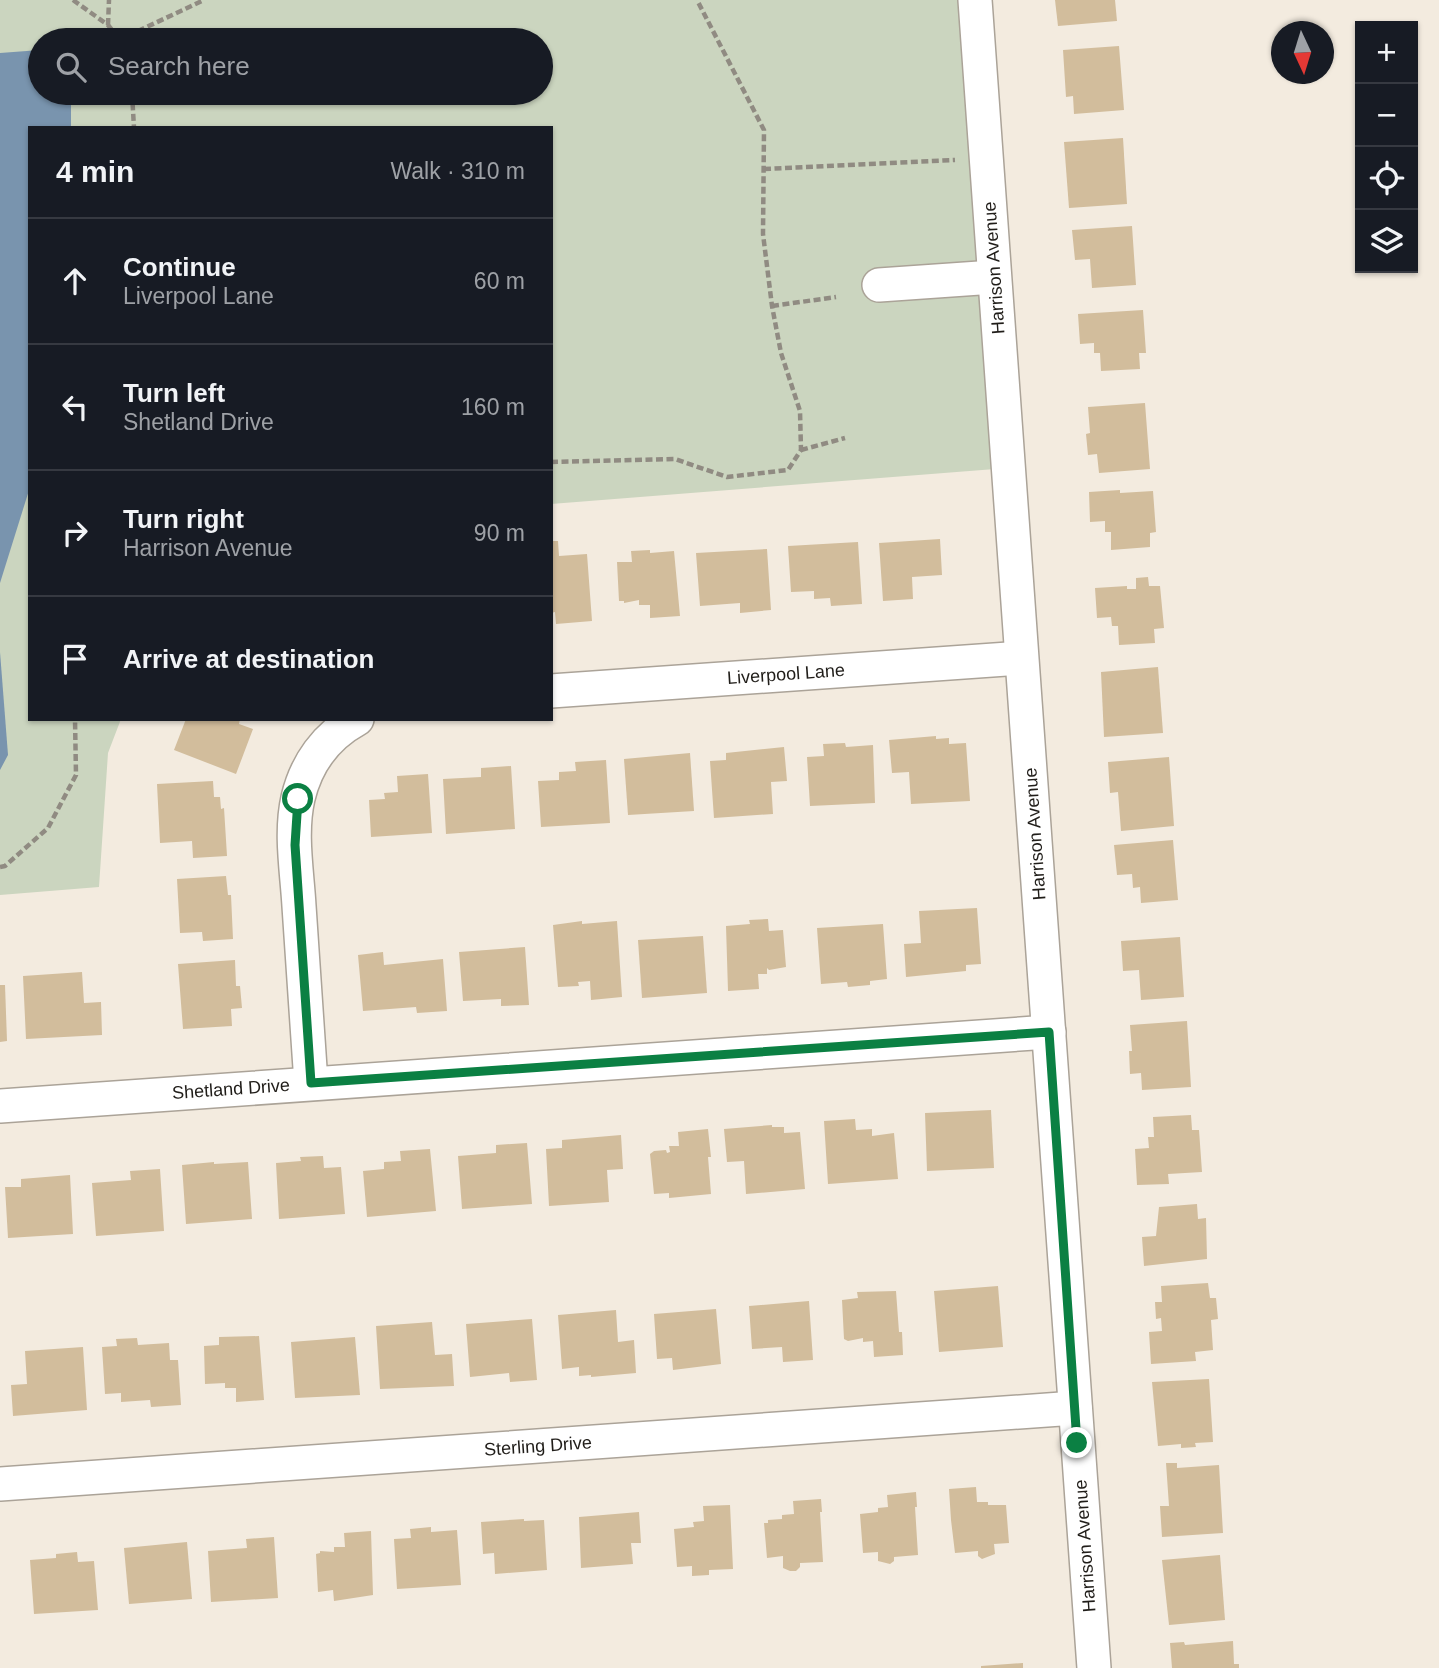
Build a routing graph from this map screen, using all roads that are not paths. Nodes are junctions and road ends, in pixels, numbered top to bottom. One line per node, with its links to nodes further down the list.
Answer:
1 (975, 0): 2 (street, Harrison Avenue)
2 (994, 277): 3 (street); 4 (street, Harrison Avenue)
3 (879, 285)
4 (1021, 657): 5 (street, Liverpool Lane); 7 (street, Harrison Avenue)
5 (553, 691)
6 (353, 721): 8 (street)
7 (1049, 1032): 8 (street, Shetland Drive); 10 (street, Harrison Avenue)
8 (311, 1083): 9 (street, Shetland Drive)
9 (0, 1105)
10 (1075, 1408): 11 (street, Sterling Drive); 12 (street, Harrison Avenue)
11 (0, 1484)
12 (1094, 1668)

